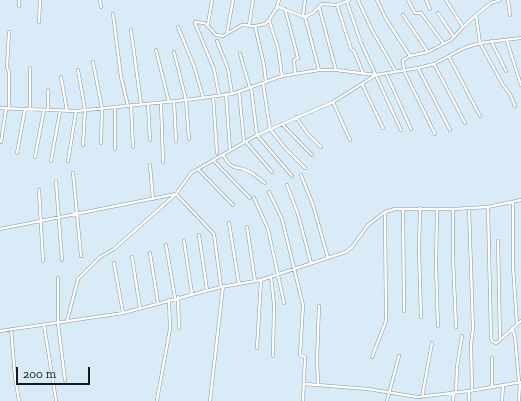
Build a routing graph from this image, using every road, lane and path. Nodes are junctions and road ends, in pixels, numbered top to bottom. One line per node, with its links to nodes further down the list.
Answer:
1 (19, 0): 18 (street)
2 (40, 0): 31 (street)
3 (100, 0): 20 (street)
4 (212, 0): 32 (street)
5 (233, 0): 39 (street)
6 (252, 0): 33 (street)
7 (279, 0): 21 (street)
8 (306, 0): 29 (street)
9 (358, 0): 62 (street)
10 (377, 0): 51 (street)
11 (408, 0): 46 (street)
12 (426, 0): 23 (street)
13 (446, 0): 36 (street)
14 (500, 0): 27 (street)
15 (508, 0): 28 (street)
16 (348, 1): 17 (street); 66 (street)
17 (337, 5): 19 (street); 63 (street)
18 (19, 6)
19 (319, 6): 29 (street); 59 (street)
20 (100, 7)
21 (276, 9): 22 (street); 30 (street)
22 (285, 9): 29 (street); 65 (street)
23 (430, 9)
24 (438, 13): 40 (street)
25 (112, 14): 88 (street)
26 (403, 15): 49 (street)
27 (476, 15): 36 (street); 45 (street)
28 (510, 15)
29 (304, 16): 58 (street)
30 (269, 20): 34 (street); 67 (street)
31 (38, 22)
32 (208, 24)
33 (249, 25): 34 (street); 39 (street)
34 (255, 26): 69 (street)
35 (178, 27): 79 (street)
36 (462, 27): 40 (street)
37 (130, 30): 85 (street)
38 (9, 32): 93 (street)
39 (227, 34): 77 (street)
40 (454, 36): 46 (street)
41 (521, 38): 44 (street)
42 (217, 41): 76 (street)
43 (491, 41): 44 (street); 45 (street); 61 (street)
44 (507, 41): 71 (street)
45 (480, 43): 52 (street); 89 (street)
46 (444, 44): 49 (street)
47 (156, 50): 83 (street)
48 (174, 52): 80 (street)
49 (428, 52): 51 (street)
50 (240, 54): 72 (street)
51 (410, 56): 60 (street)
52 (449, 57): 54 (street); 102 (street)
53 (93, 62): 92 (street)
54 (434, 64): 56 (street); 104 (street)
55 (30, 68): 95 (street)
56 (418, 68): 60 (street); 110 (street)
57 (78, 70): 98 (street)
58 (319, 70): 59 (street); 65 (street)
59 (336, 70): 63 (street)
60 (404, 70): 62 (street); 111 (street)
61 (506, 71)
62 (396, 72): 64 (street)
63 (364, 73): 66 (street)
64 (386, 73): 66 (street); 108 (street)
65 (295, 74): 67 (street)
66 (376, 75): 70 (street); 109 (street)
67 (282, 76): 69 (street)
68 (61, 77): 100 (street)
69 (265, 82): 72 (street); 107 (street)
70 (362, 84): 84 (street); 106 (street)
71 (521, 85)
72 (251, 87): 74 (street); 112 (street)
73 (48, 90): 97 (street)
74 (239, 91): 76 (street); 118 (street)
75 (226, 94): 76 (street); 77 (street); 124 (street)
76 (232, 94)
77 (219, 95): 78 (street)
78 (213, 96): 79 (street); 126 (street)
79 (203, 98): 80 (street)
80 (186, 100): 81 (street); 113 (street)
81 (174, 101): 83 (street); 116 (street)
82 (161, 102): 83 (street); 86 (street); 133 (street)
83 (169, 102)
84 (333, 102): 103 (street); 115 (street)
85 (141, 104): 86 (street); 87 (street)
86 (148, 104): 114 (street)
87 (131, 105): 88 (street); 121 (street)
88 (128, 106): 90 (street)
89 (515, 106)
90 (115, 107): 92 (street); 123 (street)
91 (0, 108): 93 (street)
92 (102, 108): 98 (street); 119 (street)
93 (7, 109): 94 (street); 117 (street)
94 (25, 109): 95 (street); 125 (street)
95 (30, 110): 96 (street)
96 (44, 110): 97 (street); 129 (street)
97 (48, 110): 99 (street)
98 (85, 110): 101 (street); 120 (street)
99 (60, 111): 100 (street); 131 (street)
100 (66, 111): 101 (street)
101 (76, 111): 132 (street)
102 (480, 116)
103 (296, 117): 105 (street); 122 (street)
104 (465, 123)
105 (282, 124): 107 (street); 128 (street)
106 (383, 128)
107 (270, 129): 112 (street); 135 (street)
108 (411, 129)
109 (401, 130)
110 (450, 130)
111 (435, 134)
112 (257, 135): 118 (street); 140 (street)
113 (189, 139)
114 (150, 140)
115 (350, 140)
116 (176, 141)
117 (1, 142)
118 (245, 142): 124 (street); 137 (street)
119 (101, 143)
120 (83, 145)
121 (134, 147)
122 (321, 148)
123 (115, 149)
124 (230, 150): 127 (street)
125 (17, 152)
126 (217, 153)
127 (223, 155): 130 (street); 142 (street)
128 (312, 155)
129 (35, 157)
130 (213, 160): 136 (street); 147 (street)
131 (51, 161)
132 (68, 161)
133 (163, 162)
134 (150, 165): 149 (street)
135 (305, 168)
136 (198, 169): 146 (street); 152 (street)
137 (272, 172)
138 (72, 173): 160 (street)
139 (301, 175): 173 (street)
140 (292, 176)
141 (56, 182): 161 (street)
142 (265, 183)
143 (287, 185): 177 (street)
144 (39, 190): 162 (street)
145 (269, 192): 178 (street)
146 (176, 194): 149 (street); 185 (street); 198 (street)
147 (250, 198)
148 (254, 198): 179 (street)
149 (153, 199): 160 (street)
150 (521, 200): 151 (street)
151 (513, 202): 153 (street); 200 (street)
152 (233, 205)
153 (488, 207): 155 (street); 209 (street)
154 (420, 208): 156 (street); 157 (street); 196 (street)
155 (470, 208): 158 (street); 222 (street)
156 (403, 209): 159 (street); 194 (street)
157 (437, 209): 158 (street); 202 (street)
158 (453, 209): 203 (street)
159 (385, 212): 173 (street); 214 (street)
160 (77, 214): 161 (street); 171 (street)
161 (59, 218): 162 (street); 174 (street)
162 (41, 221): 165 (street); 175 (street)
163 (229, 223): 184 (street)
164 (247, 226): 183 (street)
165 (0, 229)
166 (199, 234): 186 (street)
167 (184, 241): 187 (street)
168 (498, 241): 209 (street)
169 (166, 245): 188 (street)
170 (150, 253): 190 (street)
171 (81, 256)
172 (132, 257): 193 (street)
173 (328, 258): 177 (street)
174 (62, 260)
175 (43, 261)
176 (114, 263): 195 (street)
177 (311, 263): 178 (street)
178 (294, 269): 179 (street); 218 (street)
179 (278, 274): 180 (street); 191 (street)
180 (271, 277): 182 (street); 212 (street)
181 (58, 278): 199 (street)
182 (261, 280): 183 (street); 211 (street)
183 (255, 281): 184 (street)
184 (239, 284): 185 (street)
185 (222, 286): 186 (street); 230 (street)
186 (207, 290): 187 (street)
187 (192, 294): 188 (street)
188 (177, 298): 189 (street); 204 (street)
189 (169, 300): 190 (street); 228 (street)
190 (158, 303): 193 (street)
191 (284, 303)
192 (319, 306): 219 (street)
193 (140, 308): 195 (street)
194 (404, 311)
195 (123, 313): 198 (street)
196 (421, 317)
197 (521, 321): 200 (street)
198 (67, 322): 199 (street)
199 (58, 323): 201 (street); 216 (street)
200 (517, 324): 205 (street)
201 (44, 325): 206 (street); 227 (street)
202 (438, 326)
203 (456, 327)
204 (180, 328)
205 (512, 328): 209 (street); 217 (street)
206 (11, 329): 207 (street); 229 (street)
207 (0, 331)
208 (462, 336): 224 (street)
209 (500, 340)
210 (432, 343): 226 (street)
211 (257, 348)
212 (273, 356)
213 (399, 356): 223 (street)
214 (372, 357)
215 (492, 358): 221 (street)
216 (65, 380)
217 (520, 382): 220 (street); 238 (street)
218 (304, 384): 219 (street); 231 (street)
219 (318, 385): 223 (street)
220 (503, 386): 221 (street); 237 (street)
221 (492, 387): 222 (street)
222 (470, 391): 224 (street); 236 (street)
223 (388, 392): 225 (street); 232 (street)
224 (455, 392): 226 (street); 235 (street)
225 (409, 396): 226 (street); 233 (street)
226 (423, 397): 234 (street)
227 (56, 400)
228 (157, 400)
229 (19, 401)
230 (210, 401)
231 (303, 401)
232 (387, 401)
233 (408, 401)
234 (425, 401)
235 (453, 401)
236 (469, 401)
237 (502, 401)
238 (519, 401)

